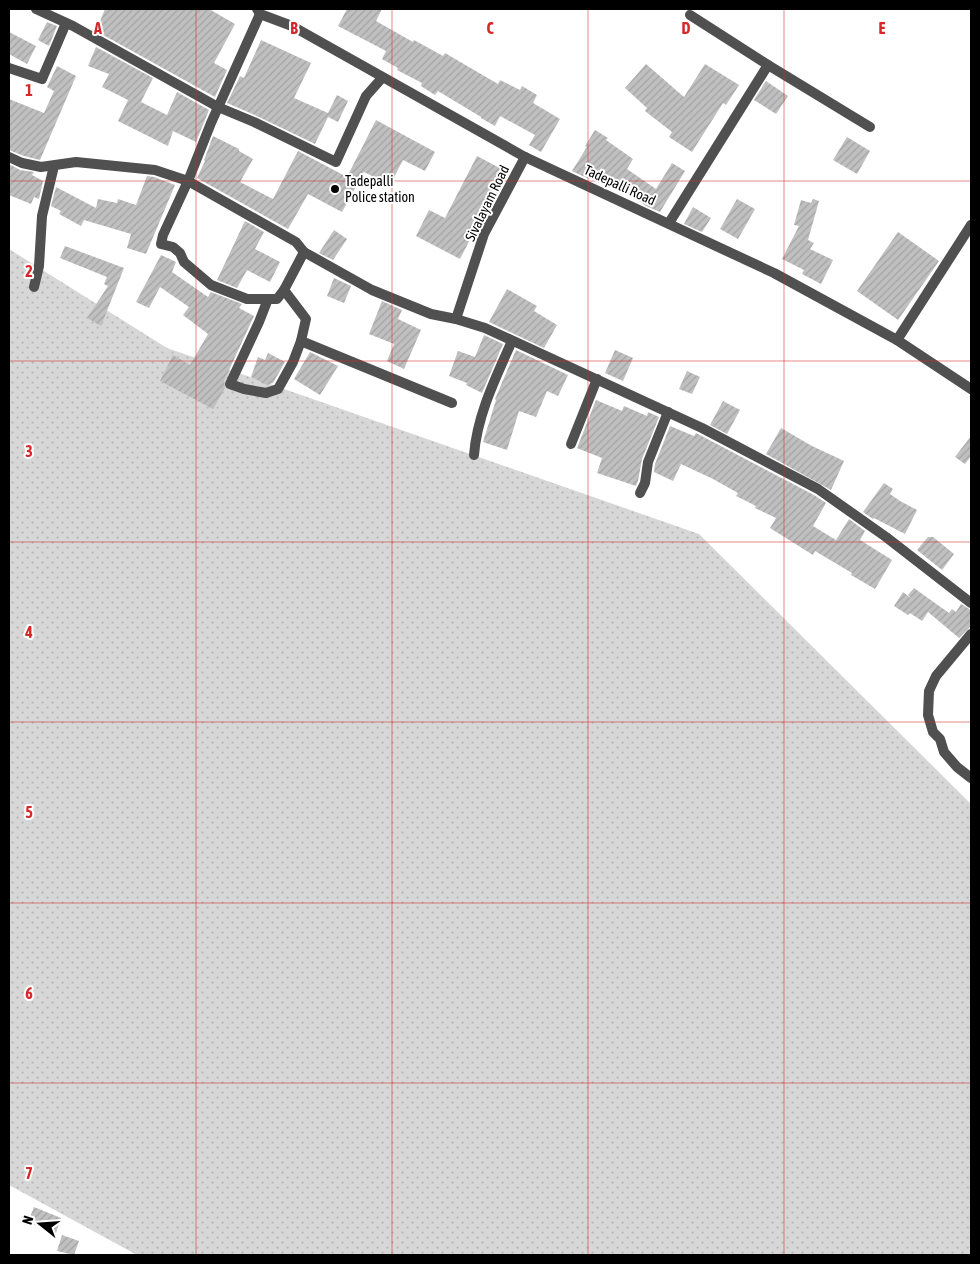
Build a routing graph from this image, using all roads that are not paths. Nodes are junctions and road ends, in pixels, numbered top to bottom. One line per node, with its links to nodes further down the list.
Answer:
1 (36, 9): 4 (street)
2 (258, 12): 7 (street, Tadepalli Road); 8 (street)
3 (690, 15): 5 (street)
4 (66, 23): 6 (street); 8 (street)
5 (768, 66): 9 (street); 14 (street)
6 (9, 68)
7 (382, 78): 8 (street); 11 (street, Tadepalli Road)
8 (218, 107): 13 (street)
9 (870, 127)
10 (9, 157): 12 (street)
11 (525, 157): 14 (street, Tadepalli Road); 20 (street, Sivalayam Road)
12 (54, 166): 13 (street); 17 (street)
13 (188, 181): 16 (street); 19 (street)
14 (669, 223): 22 (street, Tadepalli Road)
15 (971, 225): 22 (street)
16 (304, 252): 18 (street); 20 (street)
17 (34, 287)
18 (284, 290): 19 (street); 23 (street)
19 (268, 299): 23 (street)
20 (456, 319): 21 (street)
21 (512, 340): 24 (street); 29 (street)
22 (897, 340): 25 (street, Tadepalli Road)
23 (301, 342): 26 (street)
24 (597, 379): 27 (street); 28 (street)
25 (971, 389)
26 (452, 402)
27 (668, 412): 30 (street); 31 (street)
28 (571, 444)
29 (474, 455)
30 (640, 493)
31 (971, 603)
32 (971, 634): 33 (street)
33 (971, 778)

